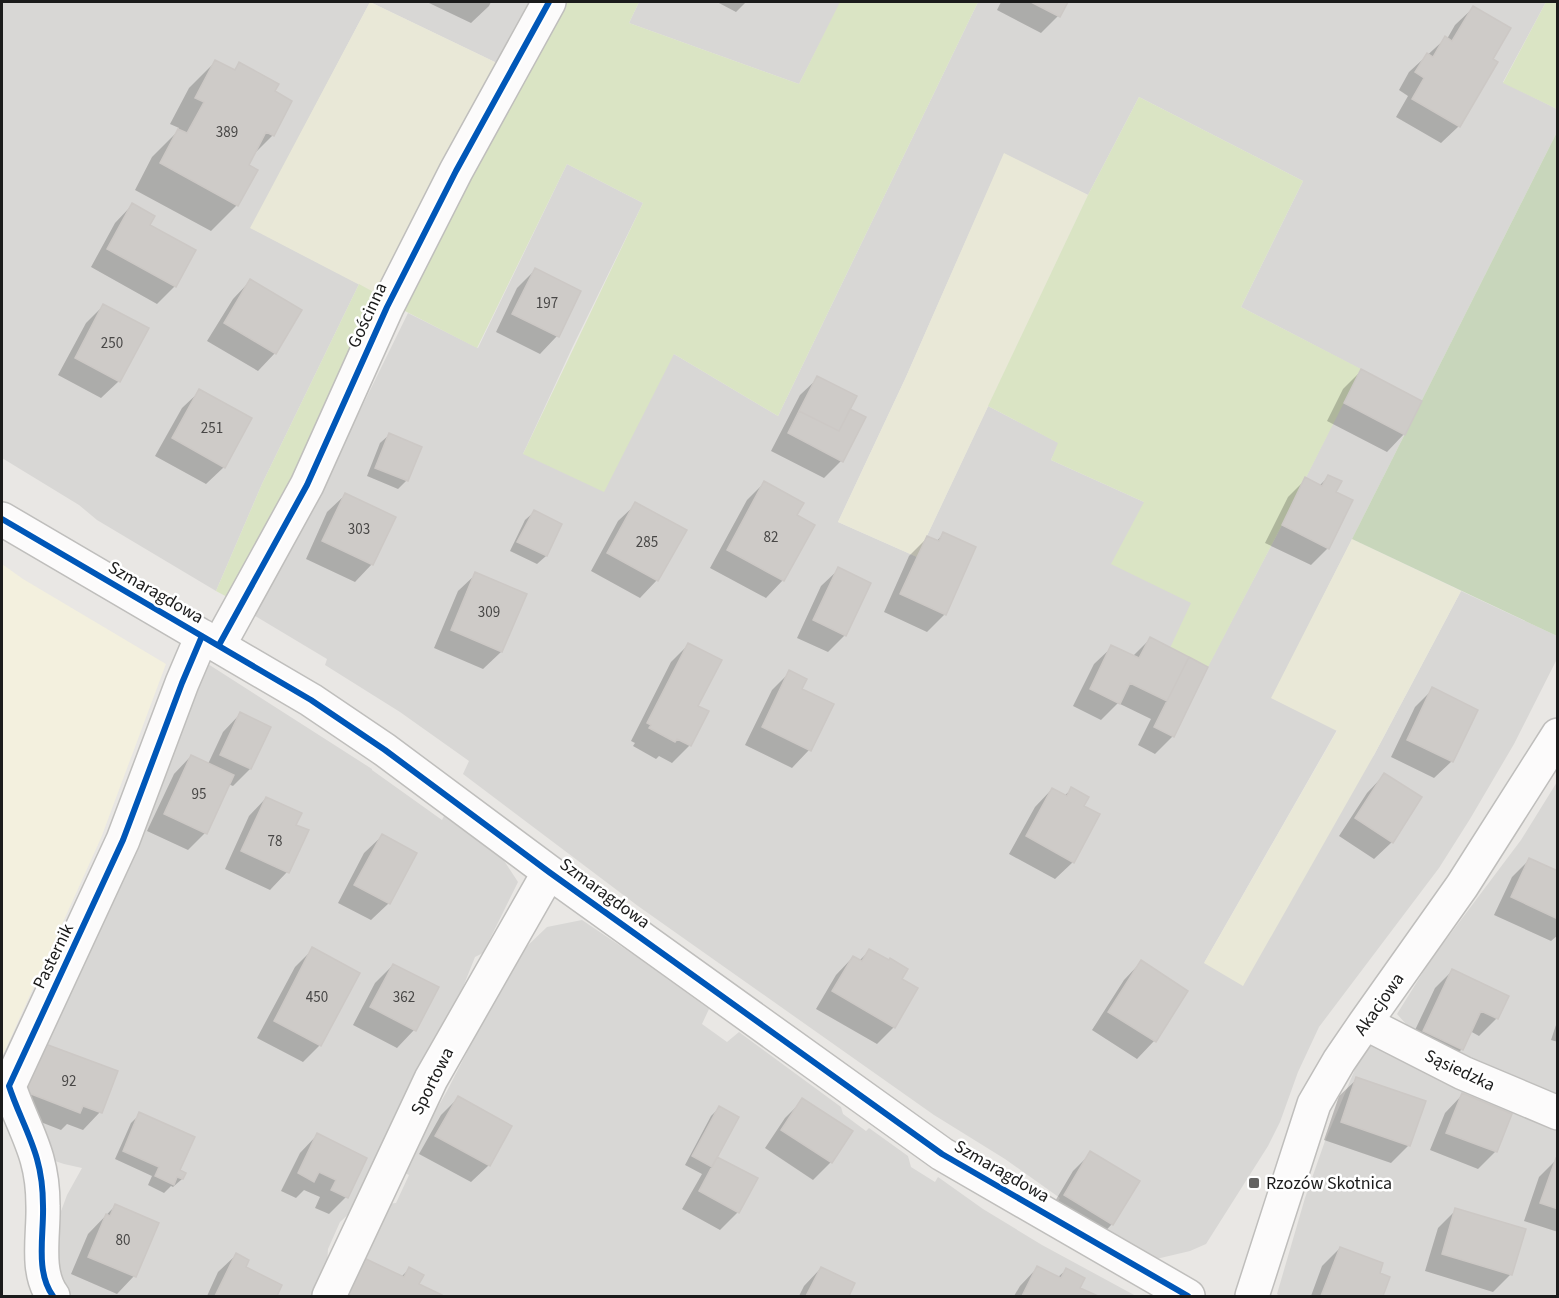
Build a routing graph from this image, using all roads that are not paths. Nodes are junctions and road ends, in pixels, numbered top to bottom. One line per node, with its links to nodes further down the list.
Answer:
1 (549, 2): 3 (street, Gościnna)
2 (2, 519): 3 (street, Szmaragdowa)
3 (211, 641): 5 (street, Szmaragdowa); 8 (street, Pasternik)
4 (1557, 735): 6 (street, Akacjowa)
5 (549, 872): 9 (street, Sportowa); 10 (street, Szmaragdowa)
6 (1365, 1023): 7 (street, Sąsiedzka); 11 (street, Akacjowa)
7 (1557, 1113)
8 (53, 1296)
9 (329, 1296)
10 (1188, 1296)
11 (1251, 1296)

